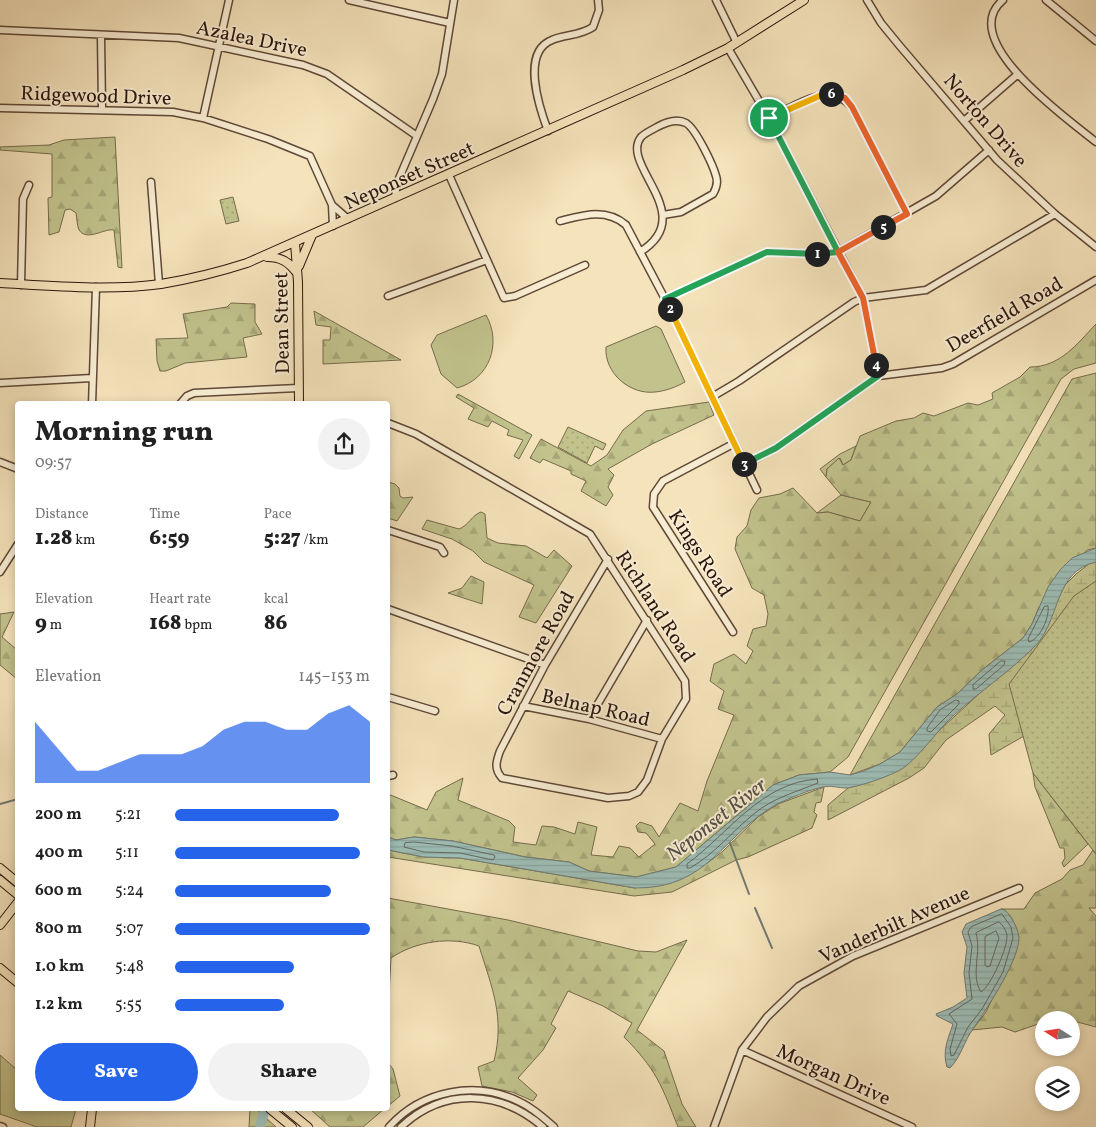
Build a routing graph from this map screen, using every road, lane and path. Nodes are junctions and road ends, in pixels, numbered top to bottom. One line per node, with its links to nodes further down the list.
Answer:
1 (229, 0): 15 (street)
2 (349, 0): 10 (street)
3 (454, 0): 10 (street)
4 (598, 0): 23 (street)
5 (716, 0): 14 (street)
6 (804, 0): 14 (main road, Neponset Street)
7 (867, 0): 22 (street, Norton Drive)
8 (1003, 0): 17 (street)
9 (1046, 0): 13 (street)
10 (450, 23): 24 (street)
11 (0, 30): 12 (street, Azalea Drive)
12 (101, 36): 15 (street, Azalea Drive); 19 (street)
13 (1096, 40)
14 (736, 42): 16 (main road, Neponset Street)
15 (218, 46): 20 (street); 24 (street, Azalea Drive)
16 (728, 48): 21 (street); 23 (main road, Neponset Street)
17 (1018, 74): 22 (street); 25 (street)
18 (0, 108): 19 (street, Ridgewood Drive)
19 (102, 108): 20 (street, Ridgewood Drive)
20 (203, 118): 31 (street, Ridgewood Drive)
21 (769, 118): 32 (street); 42 (street)
22 (964, 121): 26 (street, Norton Drive)
23 (548, 131): 27 (main road, Neponset Street)
24 (416, 136): 30 (street)
25 (1096, 142)
26 (989, 150): 32 (street); 33 (street, Norton Drive)
27 (449, 175): 30 (main road, Neponset Street); 44 (street)
28 (151, 182): 50 (street)
29 (29, 185): 49 (street)
30 (395, 198): 35 (main road, Neponset Street)
31 (332, 205): 35 (street, Ridgewood Drive); 37 (street, Ridgewood Drive)
32 (907, 214): 42 (street)
33 (1055, 214): 40 (street, Norton Drive); 53 (street)
34 (663, 215): 34 (street); 41 (street)
35 (348, 220): 37 (main road, Neponset Street)
36 (560, 221): 41 (street)
37 (333, 226): 38 (main road, Neponset Street)
38 (312, 235): 39 (main road, Neponset Street); 46 (main road)
39 (295, 243): 43 (main road, Neponset Street); 46 (main road, Dean Street)
40 (1096, 247)
41 (640, 252): 54 (street)
42 (838, 252): 53 (street); 54 (street)
43 (264, 257): 46 (main road); 50 (main road, Neponset Street)
44 (487, 260): 45 (street); 52 (street)
45 (585, 265)
46 (298, 275): 58 (main road, Dean Street)
47 (1096, 280): 55 (street, Deerfield Road)
48 (0, 284): 49 (main road, Neponset Street)
49 (21, 284): 51 (main road, Neponset Street)
50 (159, 284): 51 (main road, Neponset Street)
51 (96, 287): 56 (street)
52 (388, 296)
53 (863, 298): 55 (street); 59 (street)
54 (665, 299): 59 (street)
55 (878, 376): 66 (street, Deerfield Road)
56 (92, 378): 57 (street); 60 (street)
57 (0, 383)
58 (298, 388): 61 (street); 62 (main road, Dean Street)
59 (712, 397): 64 (street)
60 (92, 401)
61 (183, 401)
62 (299, 401)
63 (390, 424): 72 (street, Richland Road)
64 (733, 444): 66 (street); 76 (street, Kings Road)
65 (0, 462): 67 (street)
66 (744, 465): 68 (street)
67 (15, 468)
68 (757, 490)
69 (390, 531): 71 (street)
70 (15, 549): 73 (street)
71 (444, 553)
72 (608, 559): 75 (street, Richland Road); 77 (street, Cranmore Road)
73 (0, 572)
74 (390, 610): 77 (street)
75 (647, 620): 81 (street); 82 (street, Richland Road)
76 (733, 632)
77 (545, 665): 79 (street, Cranmore Road)
78 (390, 698): 80 (street)
79 (523, 706): 81 (street, Belnap Road); 83 (street, Cranmore Road)
80 (435, 711)
81 (590, 720): 82 (street, Belnap Road)
82 (662, 739): 83 (street, Richland Road)
83 (496, 765)
84 (0, 868): 86 (main road)
85 (0, 880): 88 (main road)
86 (15, 880)
87 (1019, 888): 94 (street, Vanderbilt Avenue)
88 (15, 892)
89 (15, 906): 90 (main road)
90 (0, 926)
91 (0, 963): 93 (main road)
92 (0, 968): 93 (main road)
93 (14, 980)
94 (742, 1050): 105 (street, Vanderbilt Avenue); 106 (street, Morgan Drive)
95 (92, 1111): 98 (main road)
96 (273, 1111): 99 (main road)
97 (288, 1111): 100 (main road)
98 (90, 1127)
99 (292, 1127)
100 (308, 1127)
101 (389, 1127): 104 (street)
102 (401, 1127): 103 (street)
103 (544, 1127)
104 (554, 1127)
105 (714, 1127)
106 (912, 1127)

